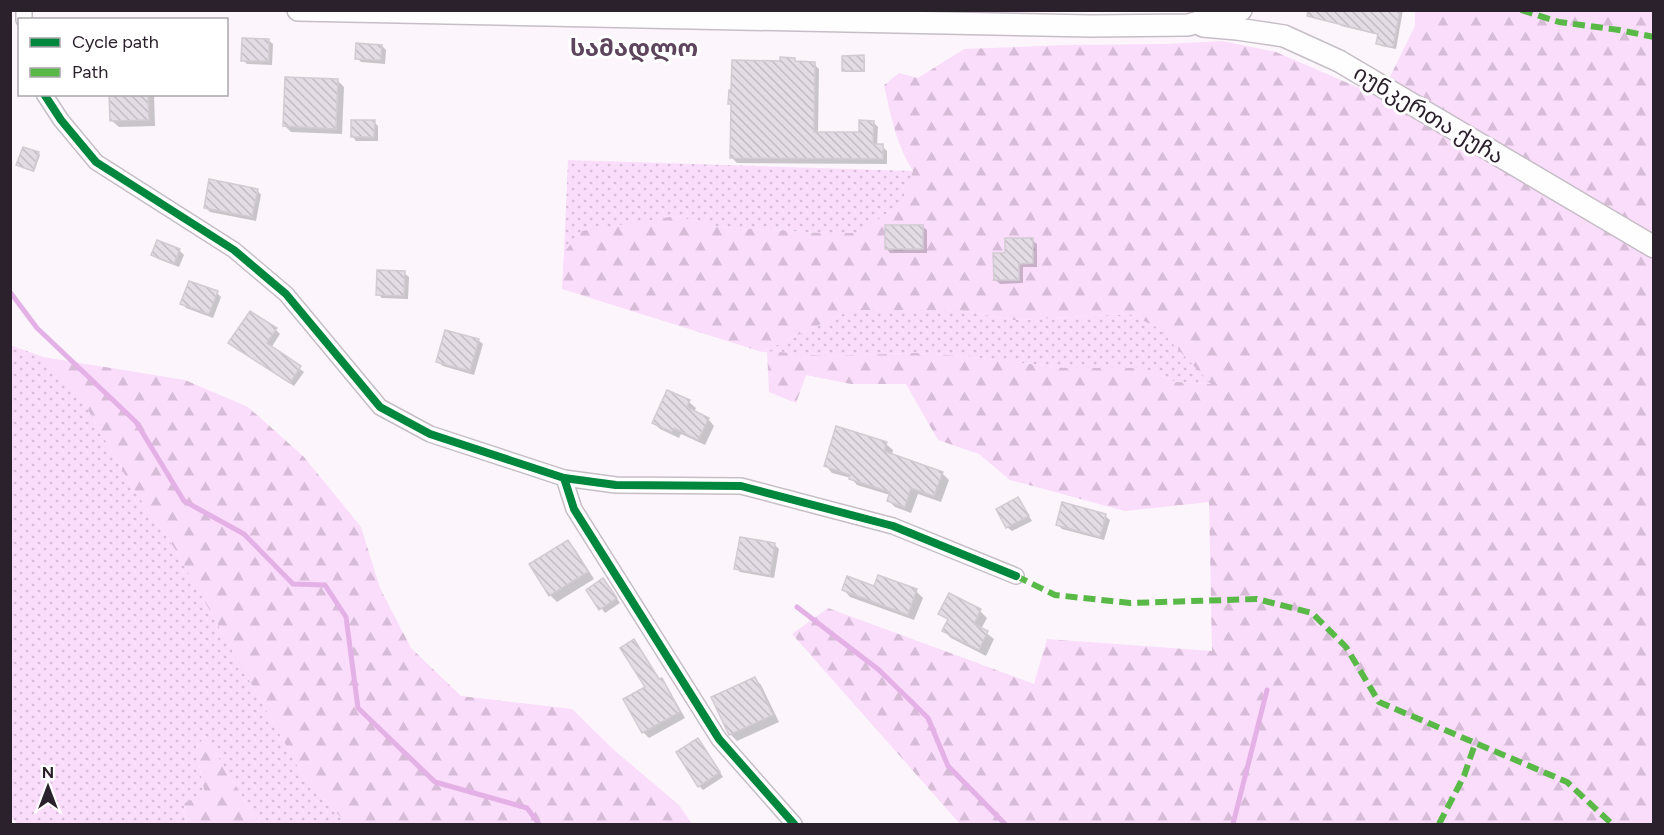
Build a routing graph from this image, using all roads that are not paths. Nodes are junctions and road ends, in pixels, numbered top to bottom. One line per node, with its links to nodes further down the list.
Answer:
1 (298, 10): 3 (main road)
2 (1241, 10): 3 (main road)
3 (1188, 25): 5 (main road, იუნკერთა ქუჩა)
4 (45, 96): 6 (street)
5 (1653, 247)
6 (564, 478): 7 (street); 8 (street)
7 (1016, 576)
8 (794, 825)

